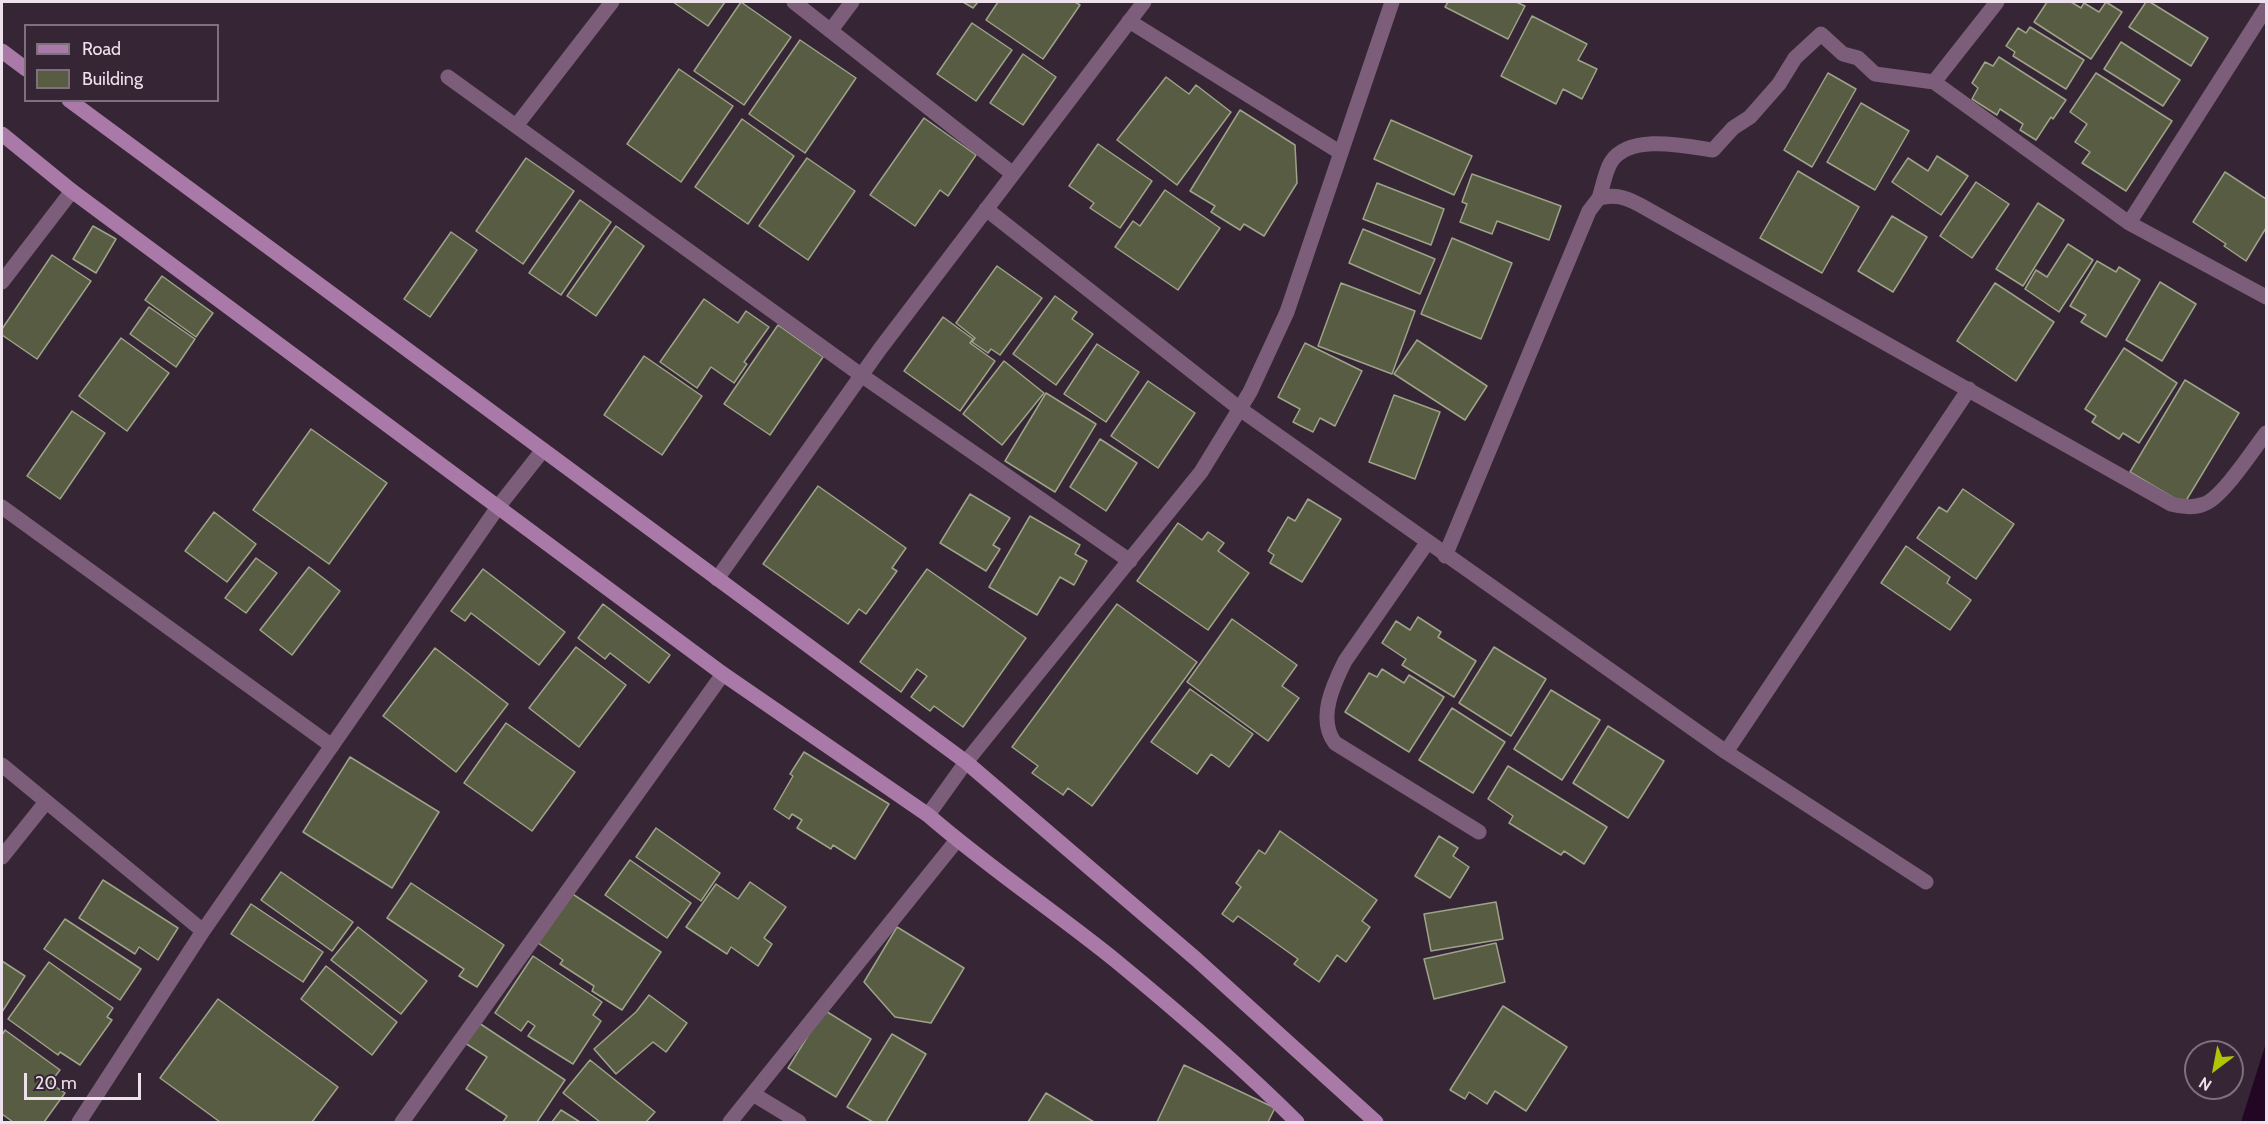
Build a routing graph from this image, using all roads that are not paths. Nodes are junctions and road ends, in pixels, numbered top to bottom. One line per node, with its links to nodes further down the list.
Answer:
1 (612, 2): 15 (street)
2 (794, 2): 9 (street)
3 (852, 2): 9 (street)
4 (1144, 2): 8 (street)
5 (1392, 2): 17 (street)
6 (1997, 2): 13 (street)
7 (2266, 8): 22 (street)
8 (1129, 21): 17 (street); 18 (street)
9 (831, 30): 18 (street)
10 (2, 51): 11 (main road)
11 (24, 68)
12 (448, 77): 15 (street)
13 (1934, 82): 20 (street); 22 (street)
14 (72, 102): 29 (main road)
15 (516, 126): 25 (street)
16 (2, 134): 19 (main road)
17 (1341, 153): 27 (street)
18 (1013, 174): 21 (street)
19 (72, 191): 23 (street); 31 (main road)
20 (1599, 198): 26 (street); 33 (street)
21 (986, 209): 25 (street); 27 (street)
22 (2129, 223): 24 (street)
23 (2, 282)
24 (2266, 297)
25 (861, 375): 34 (street); 35 (street)
26 (1969, 389): 28 (street); 38 (street)
27 (1240, 409): 32 (street); 34 (street)
28 (2266, 433)
29 (543, 450): 31 (street); 35 (main road)
30 (2, 507): 37 (street)
31 (498, 507): 36 (main road); 37 (street)
32 (1427, 543): 33 (street); 43 (street)
33 (1445, 556): 38 (street)
34 (1130, 561): 39 (street)
35 (717, 579): 39 (main road)
36 (723, 674): 42 (main road); 50 (street)
37 (332, 746): 47 (street)
38 (1726, 753): 46 (street)
39 (966, 762): 42 (street); 54 (main road)
40 (2, 765): 41 (street)
41 (46, 802): 45 (street); 47 (street)
42 (927, 815): 44 (main road)
43 (1479, 832)
44 (957, 840): 48 (street); 53 (main road)
45 (2, 857)
46 (1926, 882)
47 (203, 931): 49 (street)
48 (753, 1095): 51 (street); 52 (street)
49 (79, 1122)
50 (402, 1122)
51 (730, 1122)
52 (799, 1122)
53 (1297, 1122)
54 (1376, 1122)

